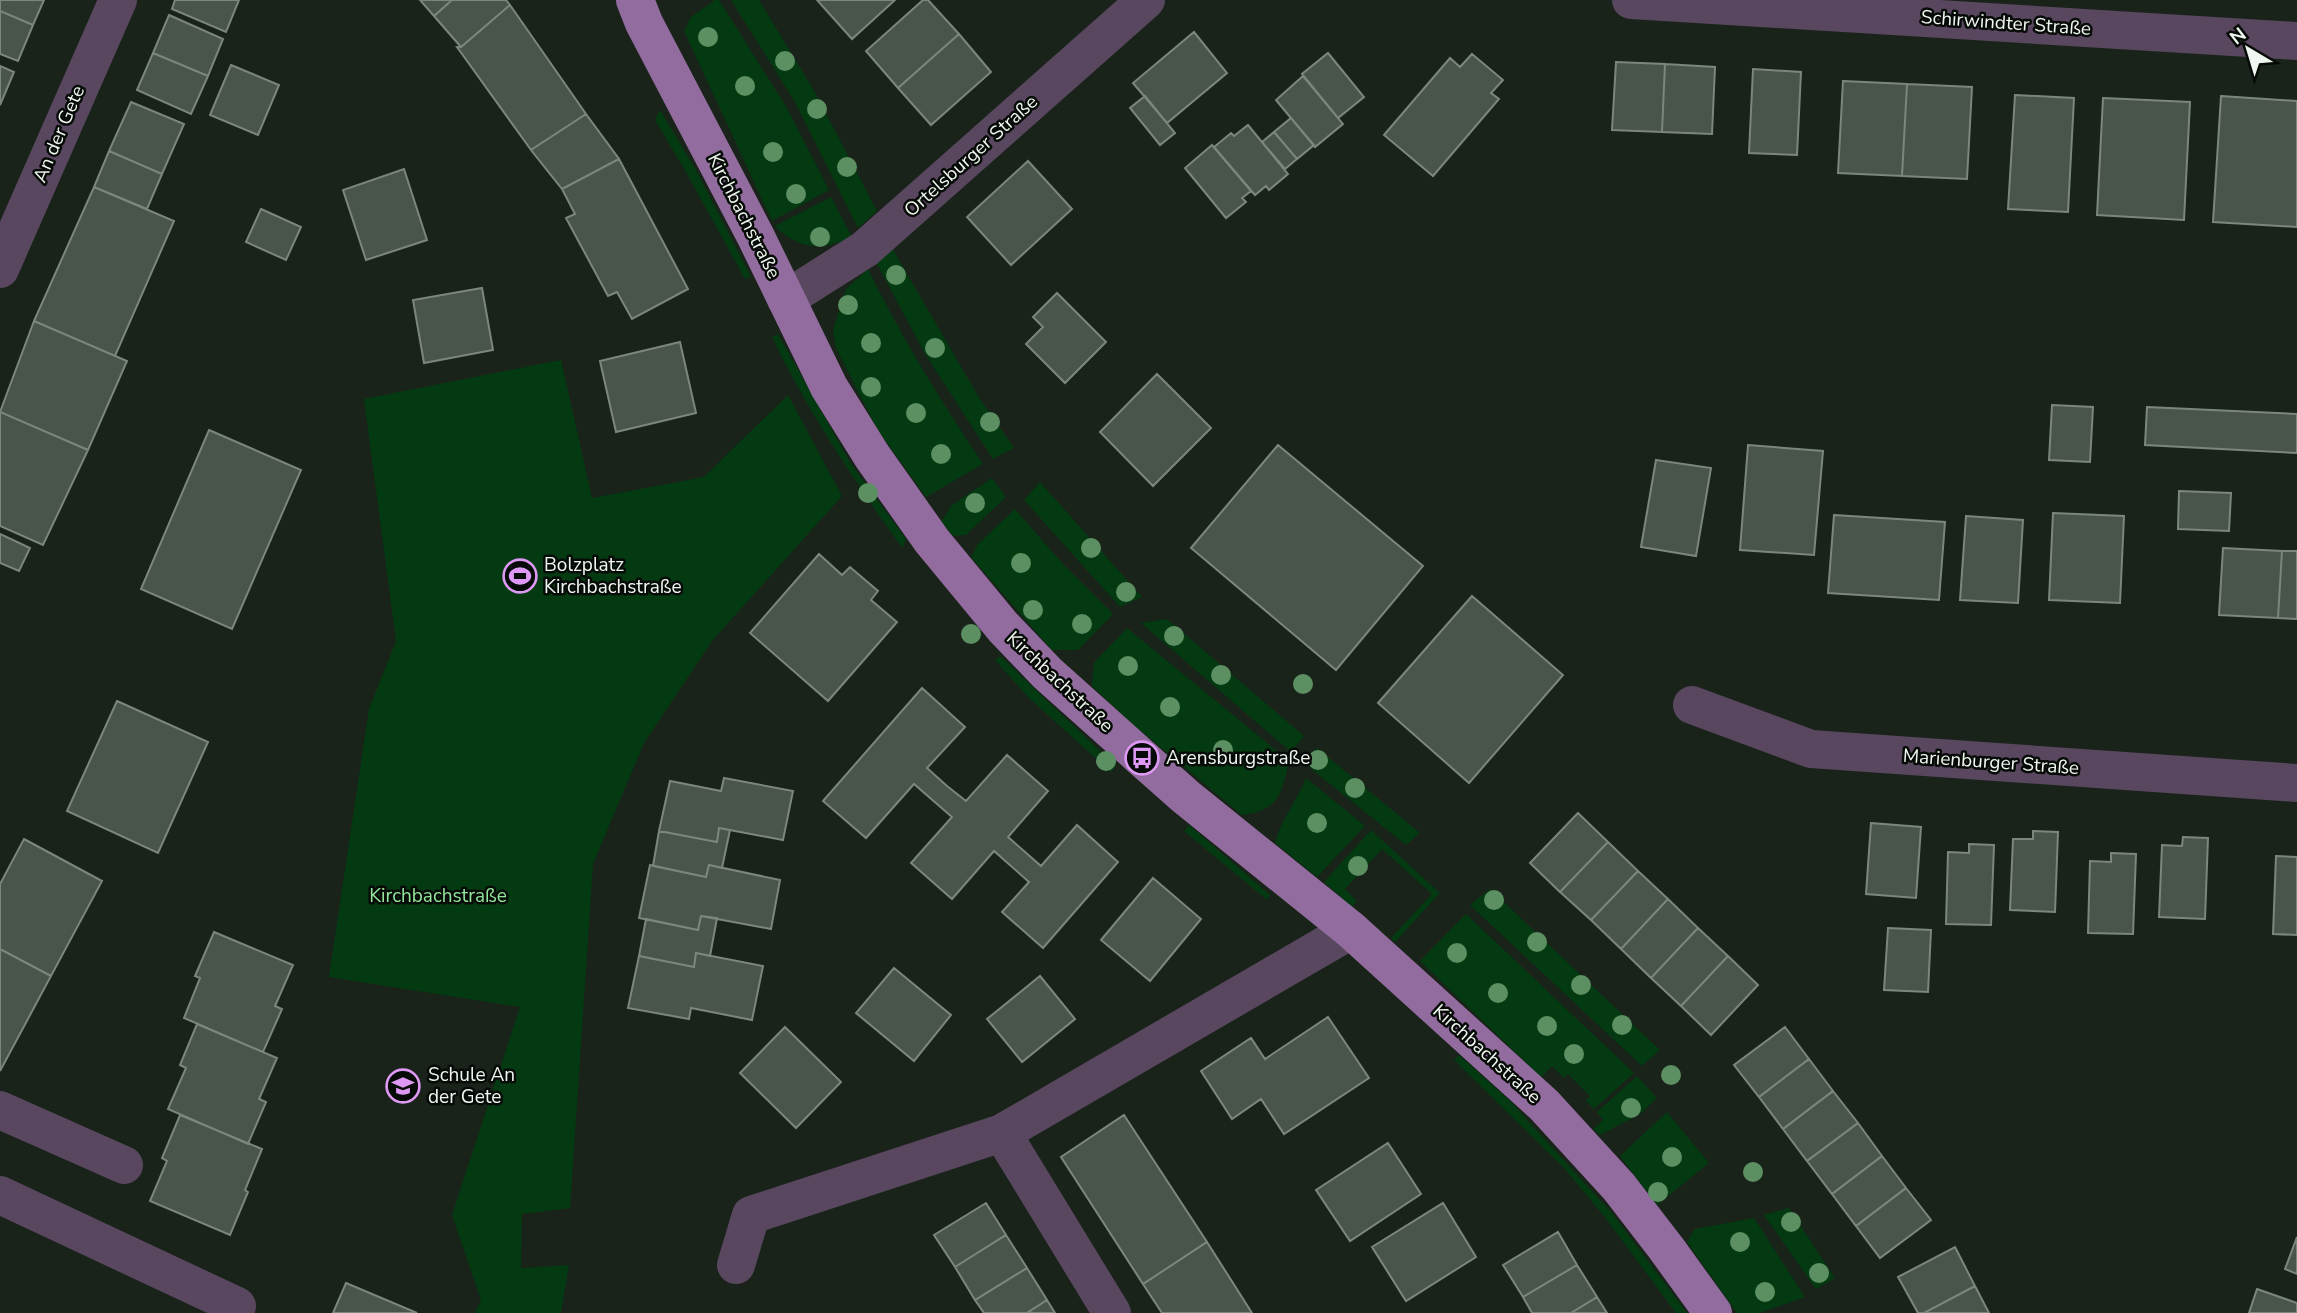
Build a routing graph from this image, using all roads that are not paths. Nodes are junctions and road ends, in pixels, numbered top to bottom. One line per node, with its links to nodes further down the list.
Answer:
1 (118, 0): 6 (street, An der Gete)
2 (1146, 0): 7 (street, Ortelsburger Straße)
3 (1630, 0): 5 (street, Schirwindter Straße)
4 (635, 8): 7 (main road, Kirchbachstraße)
5 (2297, 41)
6 (0, 269)
7 (786, 299): 10 (main road, Kirchbachstraße)
8 (1692, 705): 9 (street, Marienburger Straße)
9 (2297, 783)
10 (1351, 930): 12 (street); 18 (main road, Kirchbachstraße)
11 (0, 1110): 13 (street)
12 (1002, 1132): 15 (street); 17 (street)
13 (124, 1165)
14 (0, 1195): 16 (street)
15 (736, 1265)
16 (237, 1306)
17 (1112, 1313)
18 (1713, 1313)

